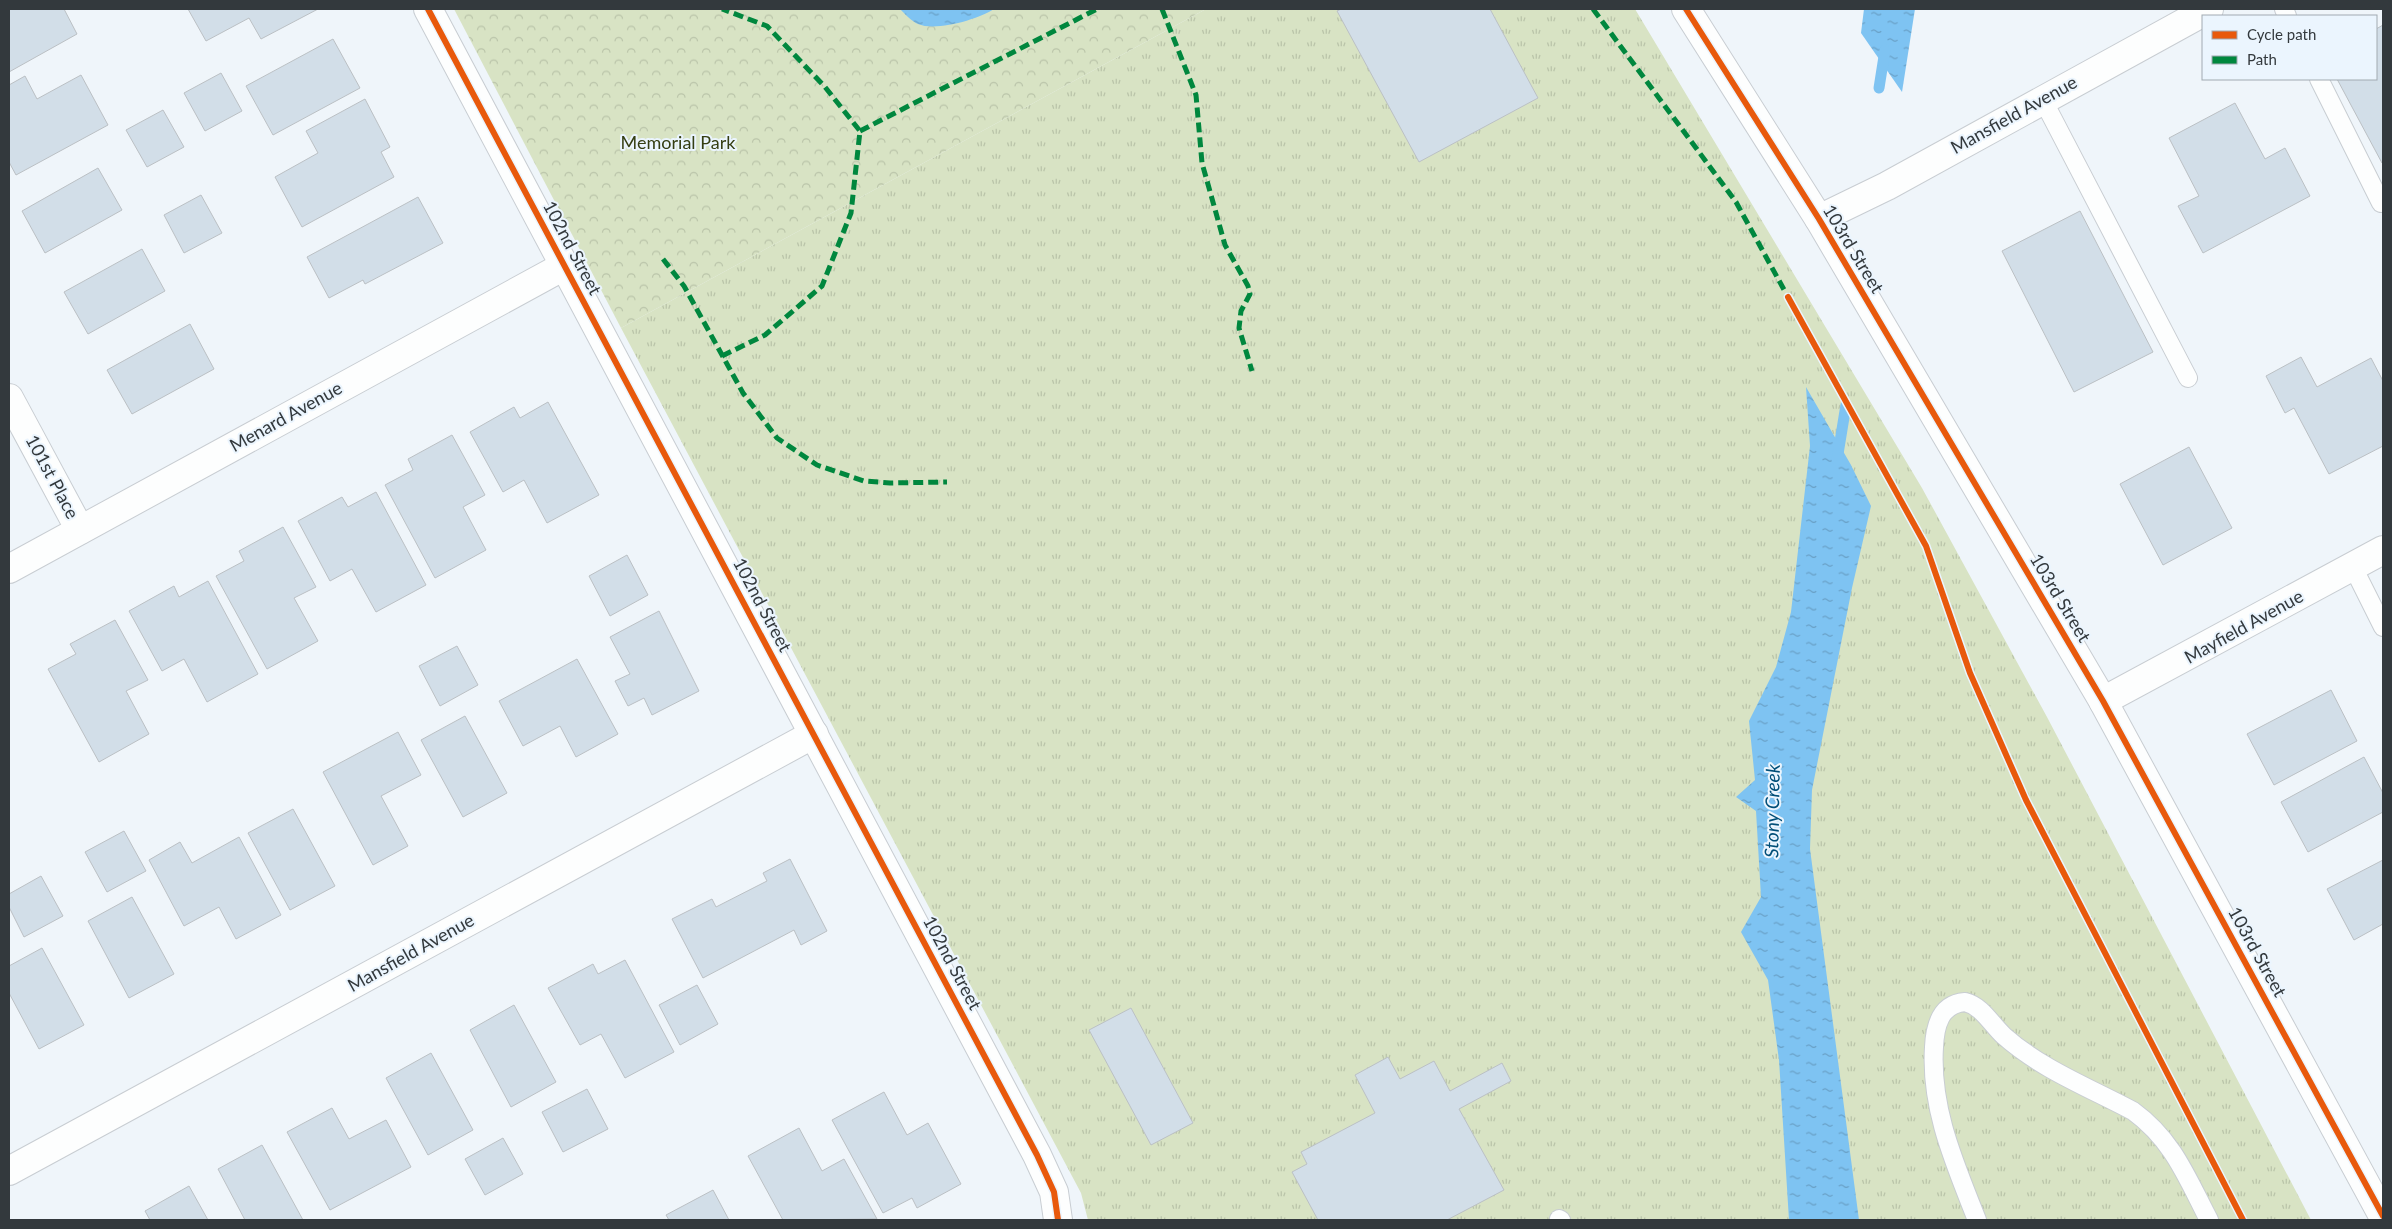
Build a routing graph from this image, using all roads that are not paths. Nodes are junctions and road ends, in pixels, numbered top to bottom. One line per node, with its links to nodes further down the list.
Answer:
1 (428, 9): 8 (street, 102nd Street)
2 (1686, 9): 7 (street, 103rd Street)
3 (2209, 9): 5 (street, Mansfield Avenue)
4 (2319, 80): 6 (lane)
5 (2043, 100): 7 (street, Mansfield Avenue); 9 (lane)
6 (2381, 204)
7 (1819, 219): 16 (street, 103rd Street)
8 (564, 266): 11 (street, Menard Avenue); 17 (street, 102nd Street)
9 (2188, 378)
10 (9, 398): 11 (street, 101st Place)
11 (80, 530): 14 (street, Menard Avenue)
12 (2383, 550): 13 (street, Mayfield Avenue)
13 (2353, 567): 15 (lane); 16 (street, Mayfield Avenue)
14 (9, 569)
15 (2383, 626)
16 (2103, 701): 19 (street, 103rd Street)
17 (814, 734): 18 (street, Mansfield Avenue); 20 (street, 102nd Street)
18 (9, 1172)
19 (2379, 1199)
20 (1058, 1220)
21 (1977, 1220): 22 (lane)
22 (2209, 1220)

